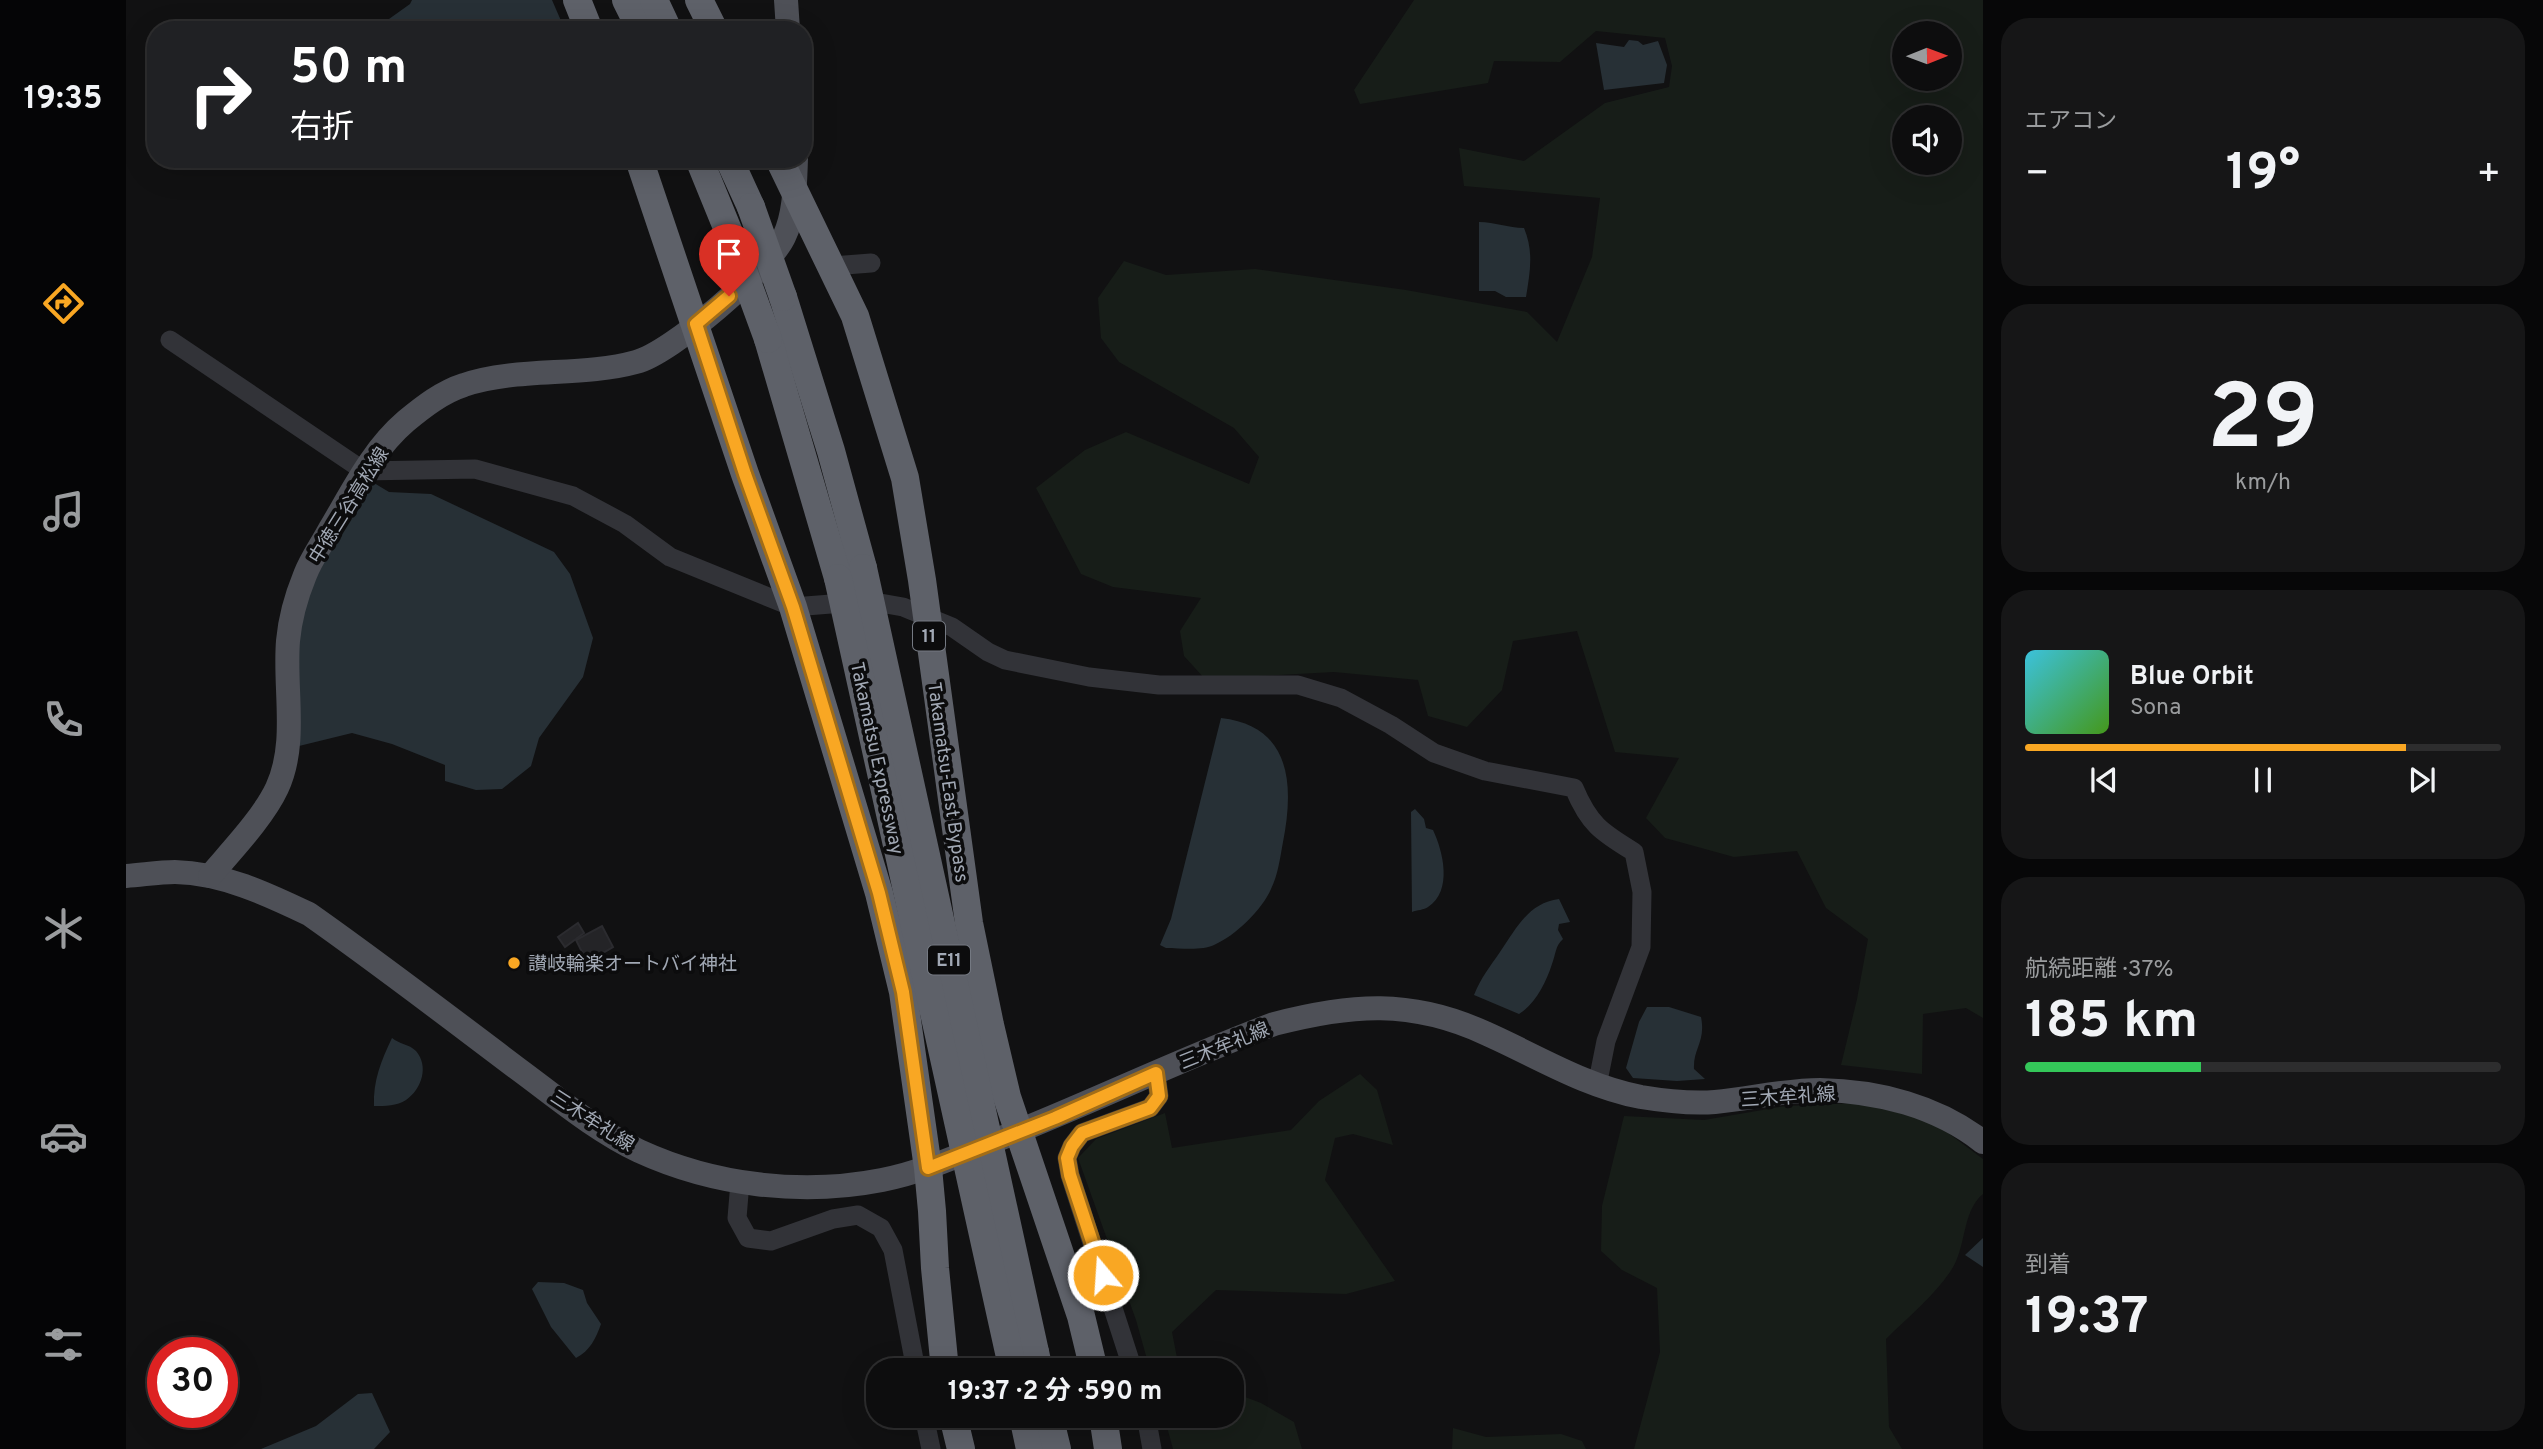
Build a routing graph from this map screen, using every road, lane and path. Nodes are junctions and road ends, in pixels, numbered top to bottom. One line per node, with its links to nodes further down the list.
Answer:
1 (577, 0): 6 (highway)
2 (626, 0): 7 (highway)
3 (654, 0): 8 (highway)
4 (699, 0): 9 (highway)
5 (786, 0): 10 (main road)
6 (585, 21)
7 (636, 21)
8 (664, 21)
9 (710, 21)
10 (787, 21)
11 (642, 168): 19 (highway)
12 (703, 168): 22 (highway, Takamatsu Expressway / E11, bridge)
13 (733, 168): 22 (highway, Takamatsu Expressway / E11, bridge)
14 (783, 168): 16 (highway, Takamatsu-East Bypass / 11)
15 (796, 168): 16 (main road, 中徳三谷高松線)
16 (795, 192): 18 (highway, Takamatsu-East Bypass / 11); 19 (main road, 中徳三谷高松線)
17 (871, 263): 18 (street)
18 (832, 267): 24 (highway, Takamatsu-East Bypass / 11)
19 (696, 324): 21 (main road, 中徳三谷高松線); 23 (highway)
20 (170, 340): 21 (street)
21 (364, 471): 23 (street); 26 (main road, 中徳三谷高松線)
22 (850, 573): 35 (highway, Takamatsu Expressway / E11, bridge)
23 (793, 607): 24 (street); 31 (highway)
24 (927, 618): 28 (street); 29 (highway, Takamatsu-East Bypass / 11)
25 (126, 876): 26 (main road, 三木牟礼線)
26 (210, 876): 32 (main road, 三木牟礼線)
27 (1156, 1073): 28 (main road, 三木牟礼線); 29 (main road, 三木牟礼線); 37 (street)
28 (1597, 1086): 30 (main road, 三木牟礼線)
29 (1018, 1132): 31 (main road, 三木牟礼線); 36 (highway, Takamatsu-East Bypass)
30 (1983, 1142)
31 (928, 1168): 32 (main road, 三木牟礼線); 34 (highway)
32 (740, 1182): 33 (street)
33 (914, 1358)
34 (945, 1358)
35 (1023, 1358)
36 (1091, 1358)
37 (1129, 1358)
38 (926, 1428): 44 (street)
39 (956, 1428): 45 (highway)
40 (1026, 1428): 46 (highway)
41 (1052, 1428): 47 (highway)
42 (1105, 1428): 48 (highway)
43 (1148, 1428): 49 (street)
44 (930, 1449)
45 (961, 1449)
46 (1030, 1449)
47 (1056, 1449)
48 (1108, 1449)
49 (1152, 1449)

